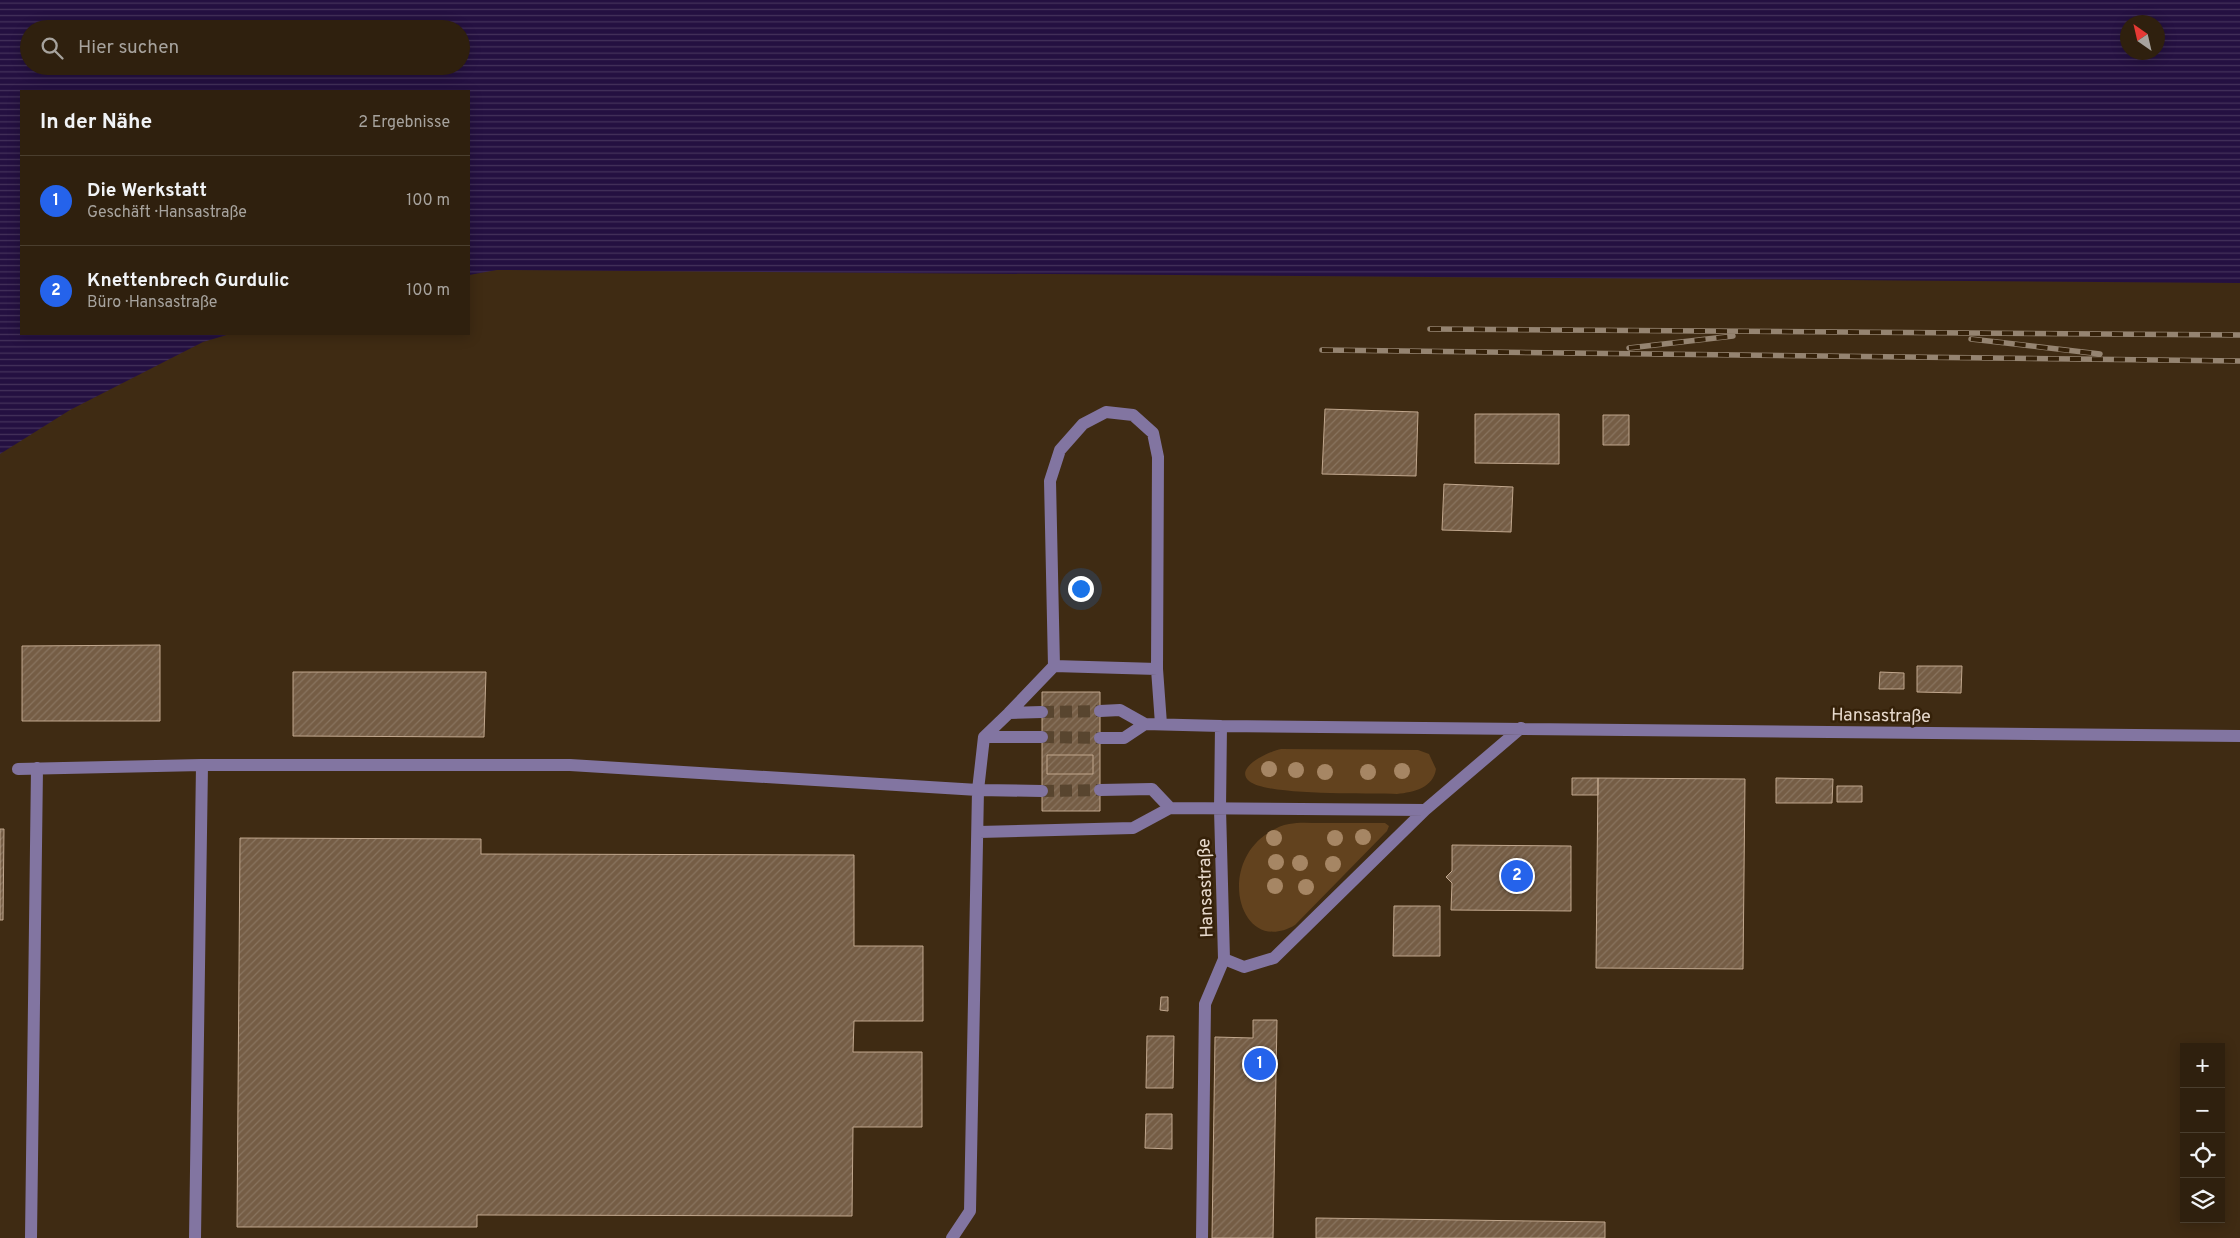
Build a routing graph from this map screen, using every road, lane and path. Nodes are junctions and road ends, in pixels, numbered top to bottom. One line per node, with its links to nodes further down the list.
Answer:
1 (1054, 666): 2 (street); 2 (street); 5 (street)
2 (1157, 669): 7 (street)
3 (1100, 710): 6 (street)
4 (1042, 712): 5 (street)
5 (1009, 713): 11 (street)
6 (1145, 724): 7 (street); 13 (street)
7 (1161, 724): 8 (street)
8 (1221, 726): 9 (street, Hansastraße); 21 (street, Hansastraße)
9 (1521, 728): 10 (street, Hansastraße); 22 (street, Hansastraße)
10 (2240, 736)
11 (984, 737): 12 (street); 17 (street)
12 (1042, 737)
13 (1100, 738)
14 (202, 765): 15 (street); 17 (street); 26 (street)
15 (37, 768): 16 (street); 25 (street)
16 (18, 769)
17 (978, 790): 19 (street); 23 (street)
18 (1100, 790): 20 (street)
19 (1042, 791)
20 (1170, 808): 21 (street); 23 (street)
21 (1220, 809): 22 (street); 24 (street, Hansastraße)
22 (1425, 810): 24 (street, Hansastraße)
23 (979, 832): 27 (street)
24 (1224, 959): 28 (street)
25 (30, 1238)
26 (195, 1238)
27 (952, 1238)
28 (1202, 1238)

